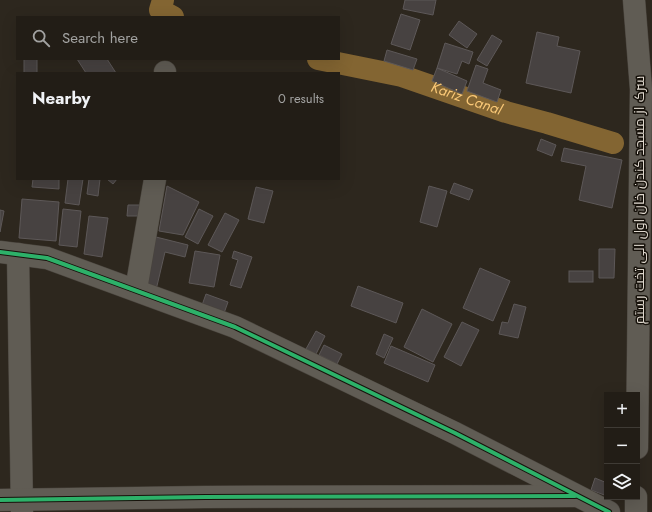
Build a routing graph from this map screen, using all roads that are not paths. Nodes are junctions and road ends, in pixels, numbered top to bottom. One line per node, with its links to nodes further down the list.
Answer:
1 (634, 0): 5 (street, سرک از مسجد کندن خان اول الی تخت رستم)
2 (155, 180): 4 (street)
3 (9, 253): 4 (street); 11 (street)
4 (136, 290): 8 (street)
5 (638, 392)
6 (639, 428): 7 (street)
7 (652, 437)
8 (577, 496): 11 (street); 12 (street)
9 (0, 500): 11 (street)
10 (636, 500): 13 (street)
11 (23, 506)
12 (608, 512)
13 (636, 512)

